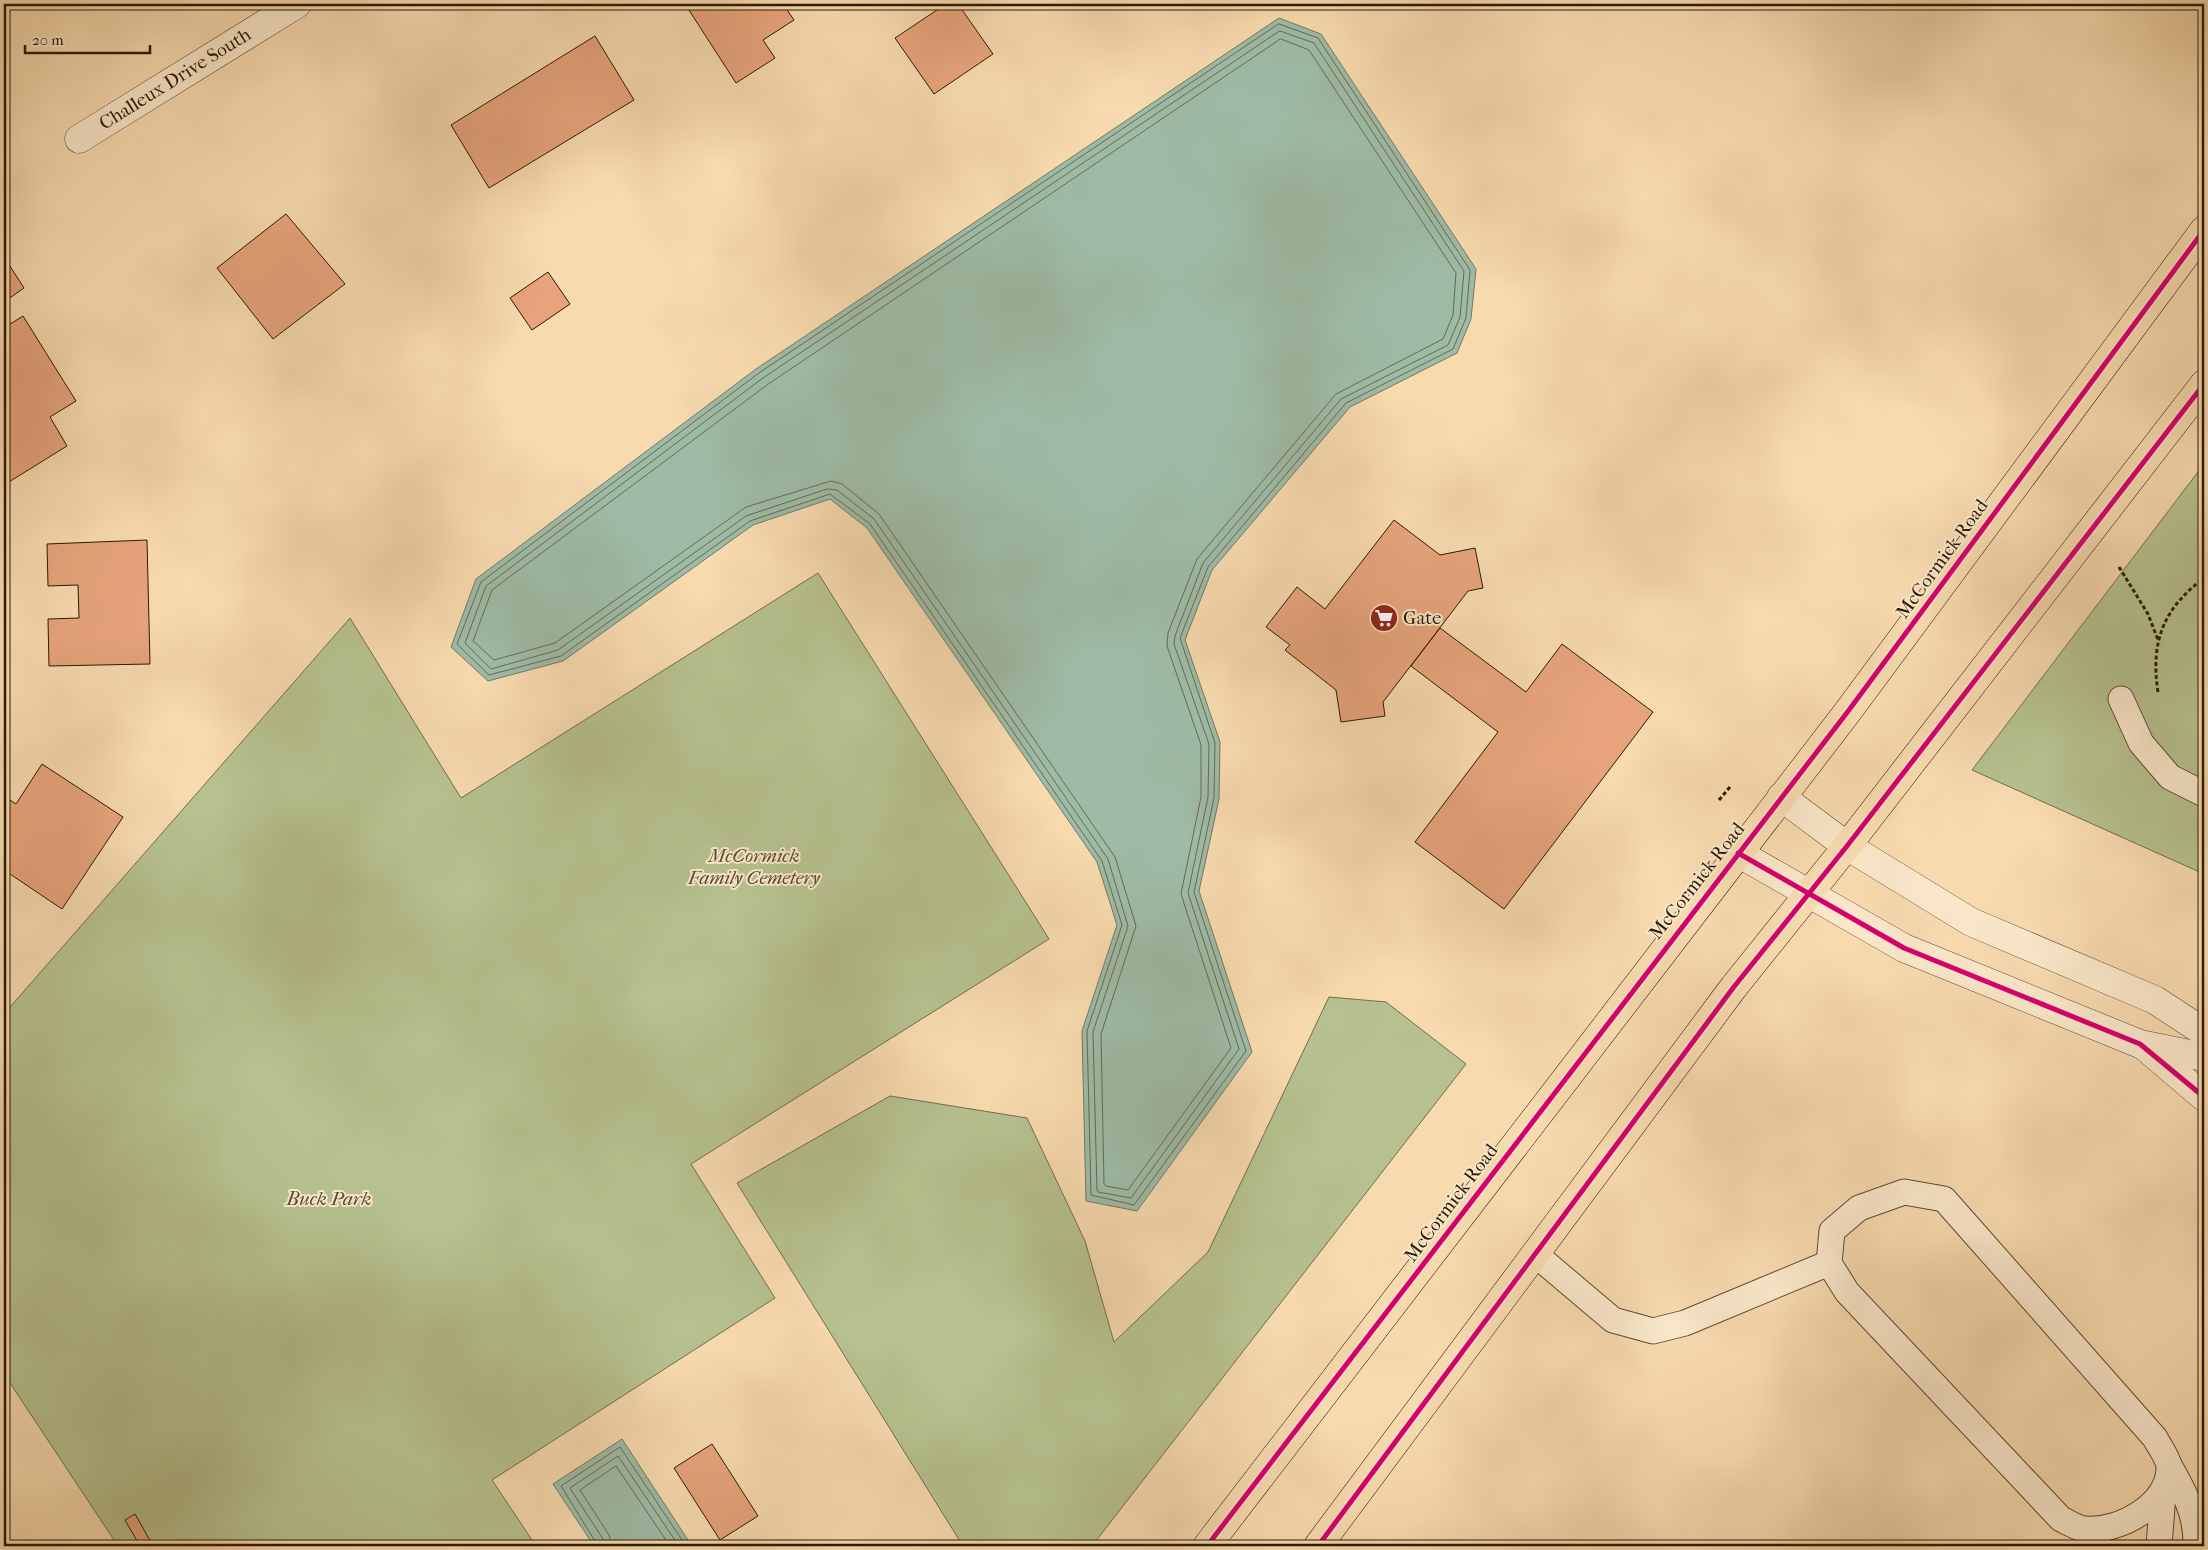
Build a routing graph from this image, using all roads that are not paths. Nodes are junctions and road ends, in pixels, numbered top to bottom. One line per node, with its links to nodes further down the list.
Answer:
1 (297, 4): 2 (street, Challeux Drive South)
2 (79, 139)
3 (2204, 230): 7 (main road, McCormick Road)
4 (2204, 384): 8 (main road)
5 (2121, 699): 6 (lane)
6 (2204, 794)
7 (1781, 797): 8 (street); 9 (main road, McCormick Road)
8 (1847, 846): 10 (main road); 11 (street)
9 (1738, 853): 10 (street); 20 (main road, McCormick Road)
10 (1809, 894): 12 (street); 15 (main road)
11 (2204, 1032)
12 (2140, 1044): 13 (street); 14 (street)
13 (2204, 1057)
14 (2204, 1097)
15 (1535, 1254): 16 (lane); 21 (main road)
16 (1829, 1263): 17 (lane); 19 (lane)
17 (2169, 1465): 18 (lane); 23 (lane)
18 (2163, 1494): 19 (lane); 22 (lane)
19 (2088, 1538)
20 (1207, 1546)
21 (1318, 1546)
22 (2159, 1546)
23 (2196, 1546)

